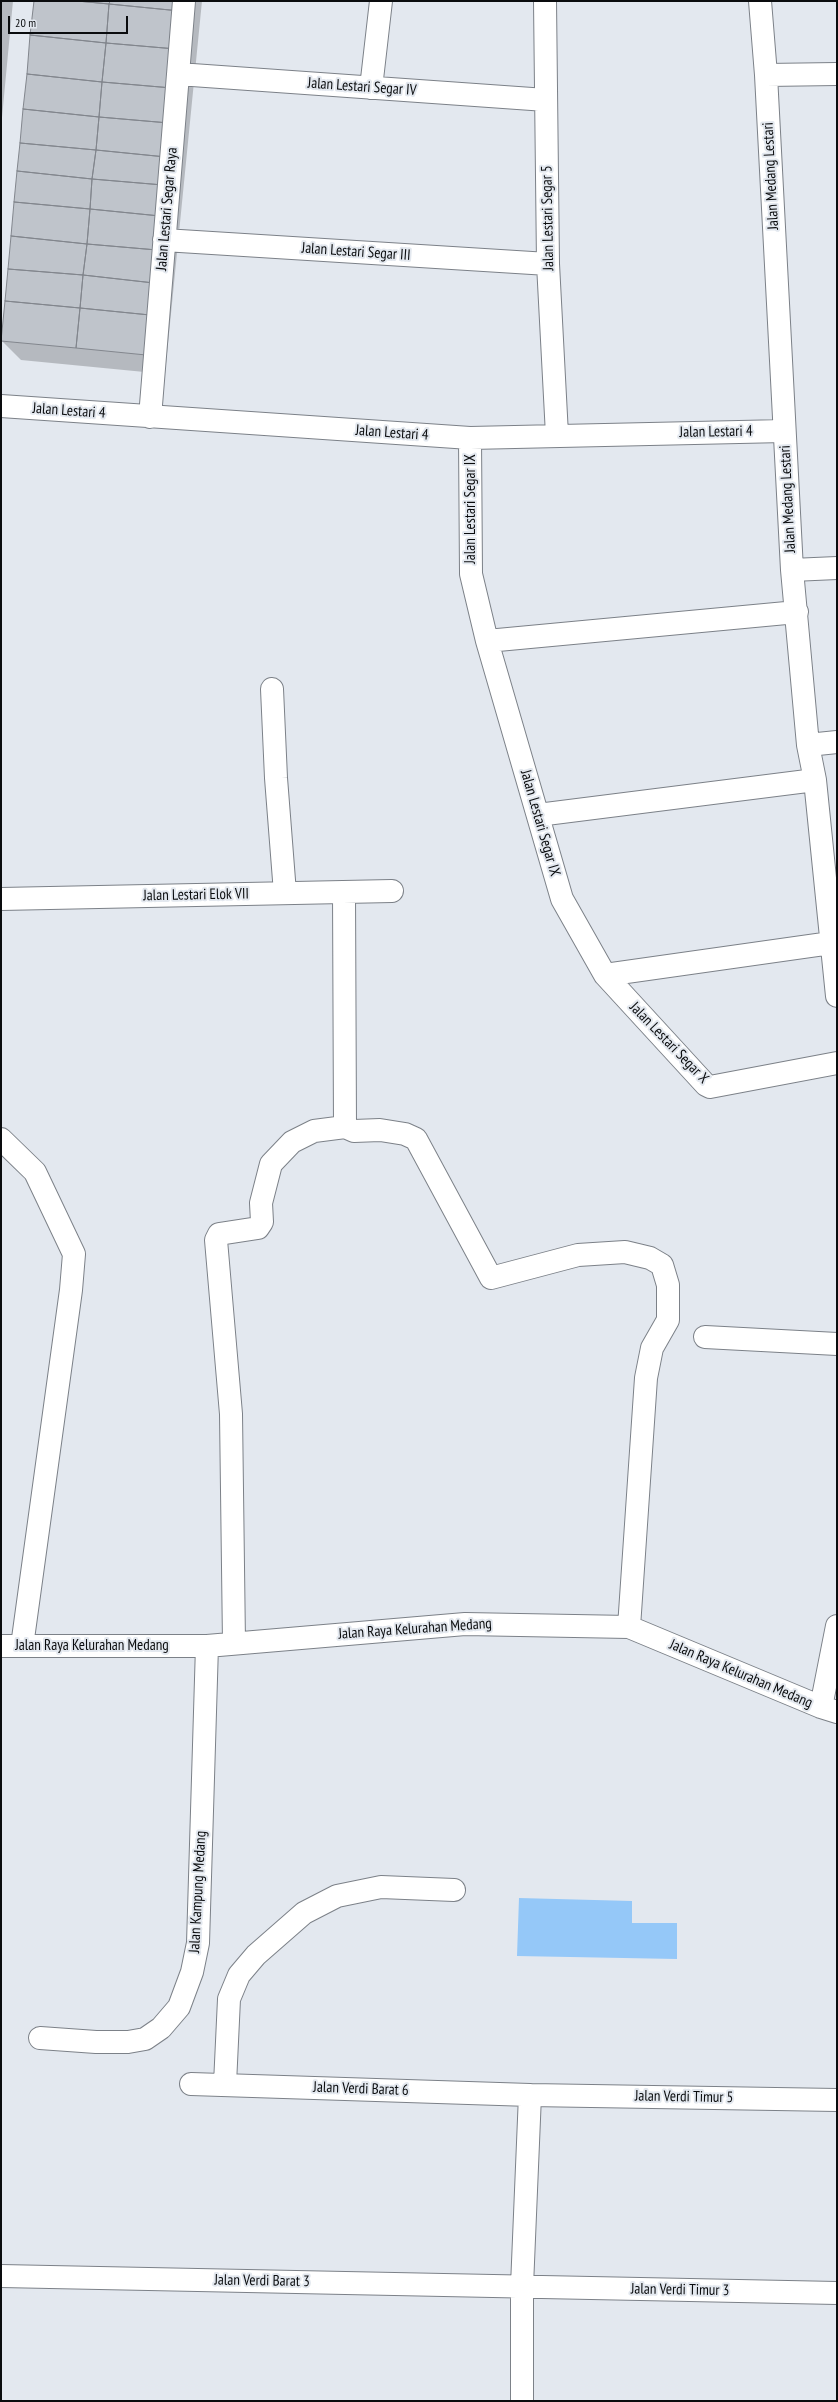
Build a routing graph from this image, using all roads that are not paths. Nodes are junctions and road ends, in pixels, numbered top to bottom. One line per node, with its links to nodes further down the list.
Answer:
1 (184, 1): 5 (street, Jalan Lestari Segar Raya)
2 (381, 1): 8 (street)
3 (545, 1): 9 (street, Jalan Lestari Segar 5)
4 (760, 1): 7 (street, Jalan Medang Lestari)
5 (178, 74): 8 (street, Jalan Lestari Segar IV); 10 (street, Jalan Lestari Segar Raya)
6 (837, 74): 7 (street)
7 (766, 75): 14 (street, Jalan Medang Lestari)
8 (371, 88): 9 (street, Jalan Lestari Segar IV)
9 (546, 100): 11 (street, Jalan Lestari Segar 5)
10 (164, 240): 11 (street, Jalan Lestari Segar III); 13 (street, Jalan Lestari Segar Raya)
11 (548, 264): 15 (street, Jalan Lestari Segar 5)
12 (1, 406): 13 (street, Jalan Lestari 4)
13 (150, 417): 16 (street, Jalan Lestari 4)
14 (784, 431): 15 (street, Jalan Lestari 4); 18 (street, Jalan Medang Lestari)
15 (557, 435): 16 (street, Jalan Lestari 4)
16 (470, 438): 20 (street, Jalan Lestari Segar IX)
17 (837, 568): 18 (street)
18 (792, 570): 19 (street, Jalan Medang Lestari)
19 (797, 612): 20 (street); 23 (street, Jalan Medang Lestari)
20 (487, 641): 25 (street, Jalan Lestari Segar IX)
21 (272, 689): 28 (street)
22 (837, 742): 23 (street)
23 (808, 745): 24 (street, Jalan Medang Lestari)
24 (815, 780): 25 (street); 30 (street, Jalan Medang Lestari)
25 (538, 815): 31 (street, Jalan Lestari Segar IX)
26 (392, 891): 27 (street, Jalan Lestari Elok VII)
27 (344, 892): 28 (street, Jalan Lestari Elok VII); 34 (street)
28 (286, 893): 29 (street, Jalan Lestari Elok VII)
29 (1, 899)
30 (831, 943): 31 (street); 32 (street, Jalan Medang Lestari)
31 (605, 975): 33 (street, Jalan Lestari Segar X)
32 (837, 996)
33 (837, 1063)
34 (345, 1126): 39 (street); 40 (street)
35 (1, 1139): 42 (street)
36 (705, 1337): 37 (street)
37 (837, 1344)
38 (837, 1626): 44 (street)
39 (629, 1627): 40 (street, Jalan Raya Kelurahan Medang); 44 (street, Jalan Raya Kelurahan Medang)
40 (234, 1643): 43 (street, Jalan Raya Kelurahan Medang)
41 (1, 1646): 42 (street, Jalan Raya Kelurahan Medang)
42 (22, 1646): 43 (street, Jalan Raya Kelurahan Medang)
43 (207, 1646): 46 (street, Jalan Kampung Medang)
44 (829, 1709)
45 (454, 1890): 48 (street)
46 (40, 2038)
47 (191, 2084): 48 (street, Jalan Verdi Barat 6)
48 (225, 2084): 49 (street, Jalan Verdi Barat 6)
49 (530, 2095): 50 (street, Jalan Verdi Timur 5); 52 (street)
50 (837, 2100)
51 (1, 2276): 52 (street, Jalan Verdi Barat 3)
52 (522, 2286): 53 (street, Jalan Verdi Timur 3); 54 (street)
53 (837, 2293)
54 (522, 2401)

